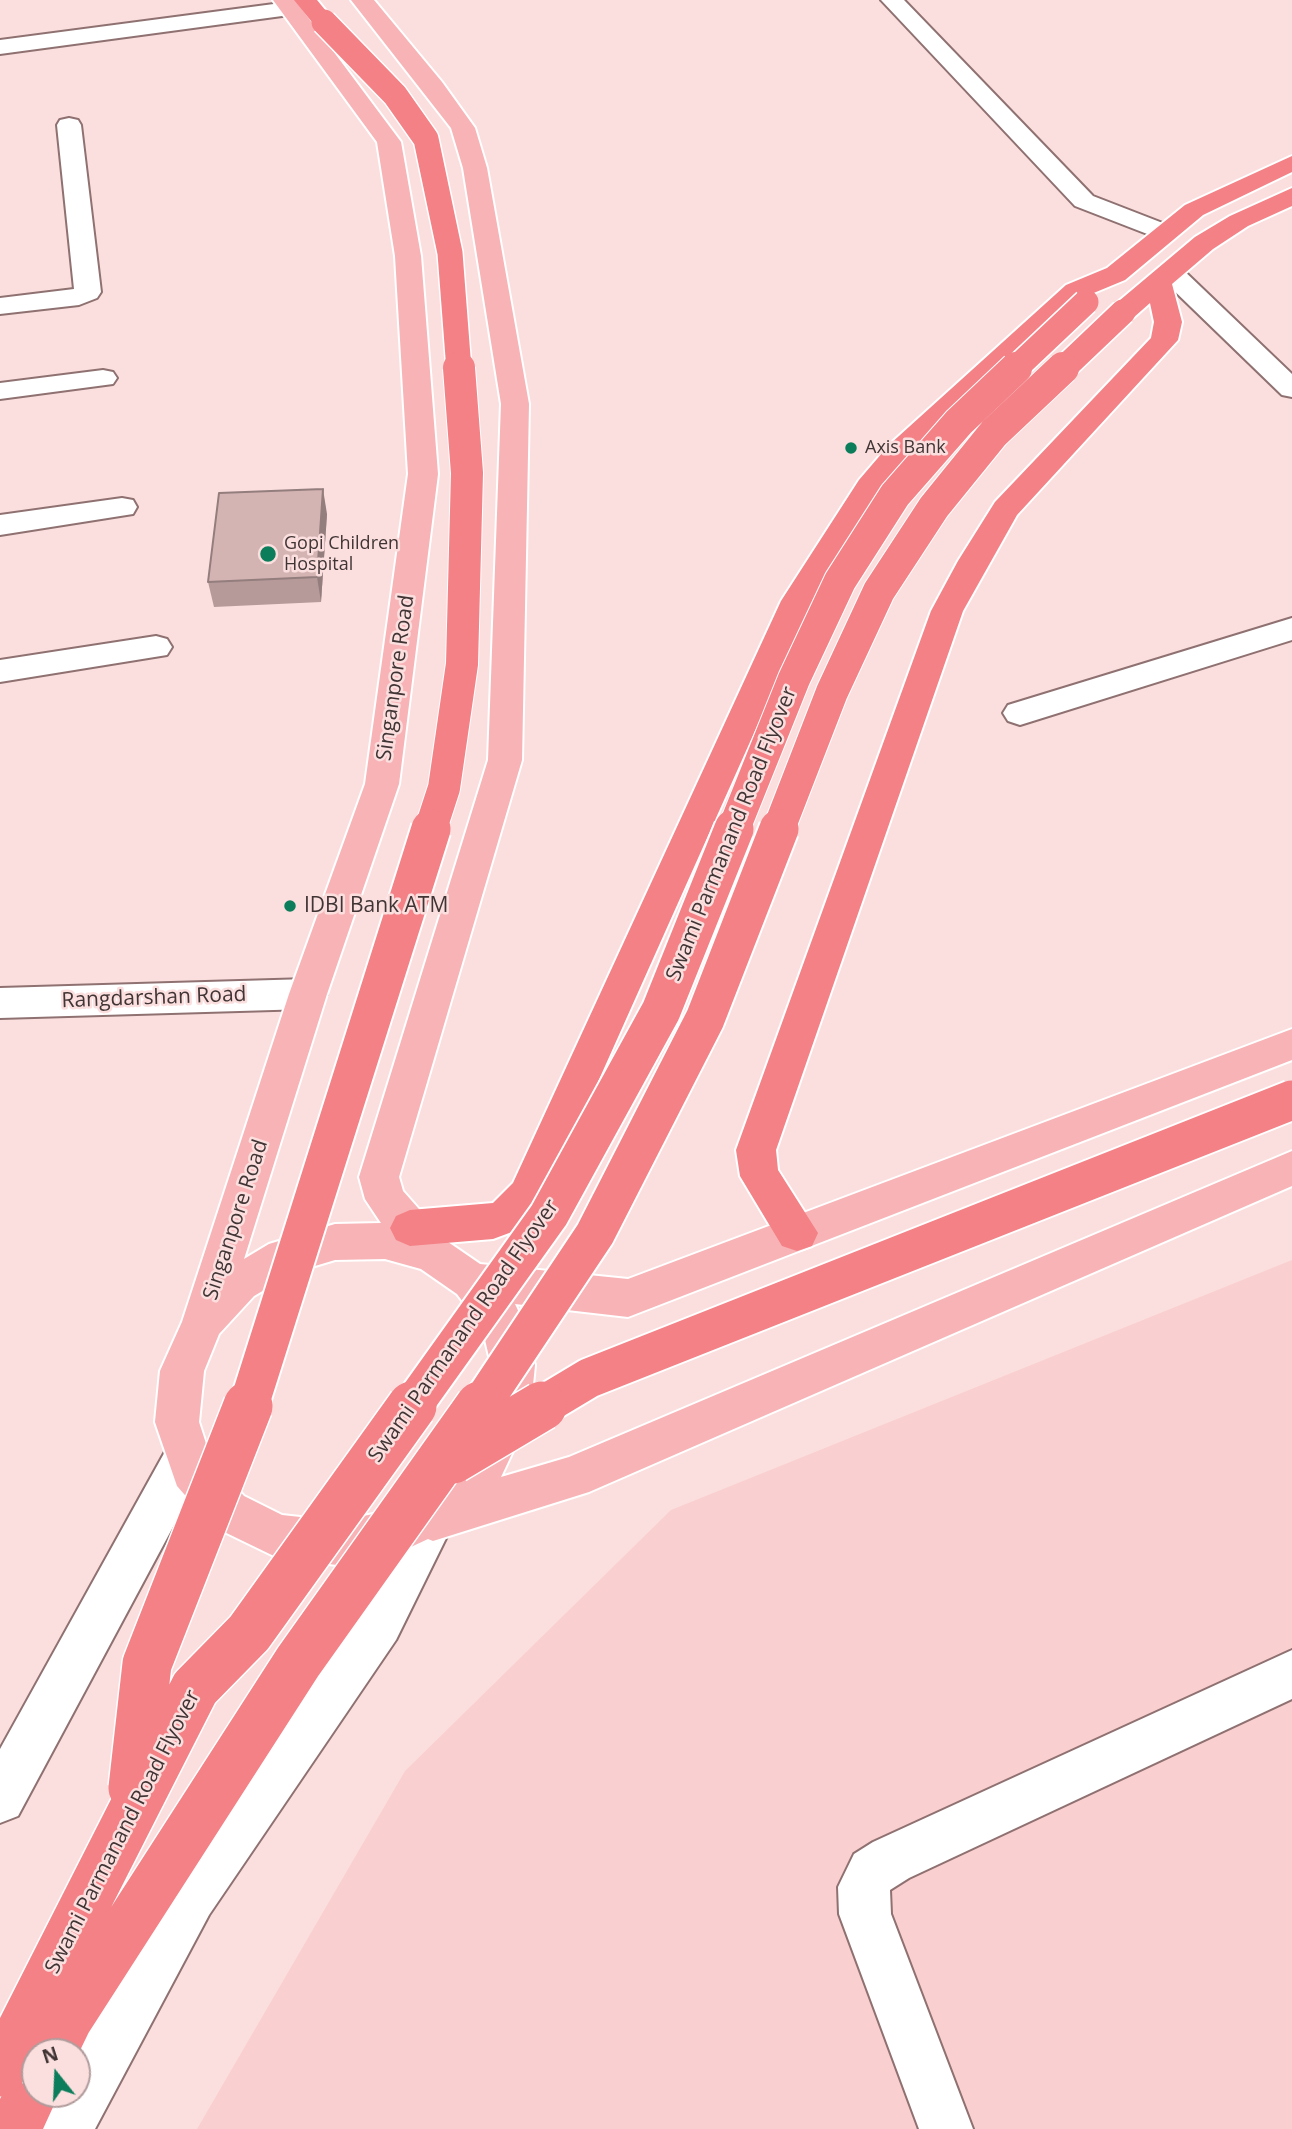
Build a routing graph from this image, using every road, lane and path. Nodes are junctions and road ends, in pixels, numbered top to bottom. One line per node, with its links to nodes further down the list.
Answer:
1 (362, 0): 28 (main road)
2 (892, 0): 8 (street)
3 (301, 8): 4 (street); 22 (main road, Singanpore Road); 36 (highway, bridge)
4 (0, 47)
5 (69, 125): 11 (street)
6 (1292, 163): 8 (highway, Swami Parmanand Road Flyover)
7 (1292, 196): 10 (highway, Swami Parmanand Road Flyover)
8 (1164, 232): 9 (highway, Swami Parmanand Road Flyover)
9 (1116, 274): 12 (highway, Swami Parmanand Road Flyover); 28 (highway)
10 (1164, 277): 12 (highway, Swami Parmanand Road Flyover); 14 (street); 27 (highway)
11 (0, 306)
12 (1104, 307): 32 (highway, Swami Parmanand Road Flyover, bridge); 36 (highway, Swami Parmanand Road Flyover, bridge)
13 (103, 378): 15 (street)
14 (1292, 389)
15 (0, 391)
16 (122, 508): 17 (street)
17 (0, 525)
18 (1292, 629): 21 (street)
19 (156, 647): 20 (street)
20 (0, 671)
21 (1020, 713)
22 (308, 994): 23 (street, Rangdarshan Road); 30 (main road, Singanpore Road)
23 (0, 1003)
24 (1292, 1044): 27 (main road)
25 (1292, 1100): 32 (highway, bridge)
26 (1292, 1168): 33 (main road)
27 (797, 1233): 29 (main road)
28 (421, 1241): 29 (main road); 30 (main road)
29 (472, 1281): 33 (main road)
30 (203, 1322): 31 (main road)
31 (188, 1454): 33 (main road); 35 (street)
32 (440, 1467): 37 (highway, Swami Parmanand Road Flyover, bridge)
33 (414, 1526): 41 (street)
34 (1292, 1674): 42 (street)
35 (0, 1798)
36 (130, 1811): 38 (highway, Swami Parmanand Road Flyover, bridge)
37 (59, 2038)
38 (0, 2072)
39 (24, 2108): 40 (highway)
40 (14, 2129)
41 (67, 2129)
42 (946, 2129)

